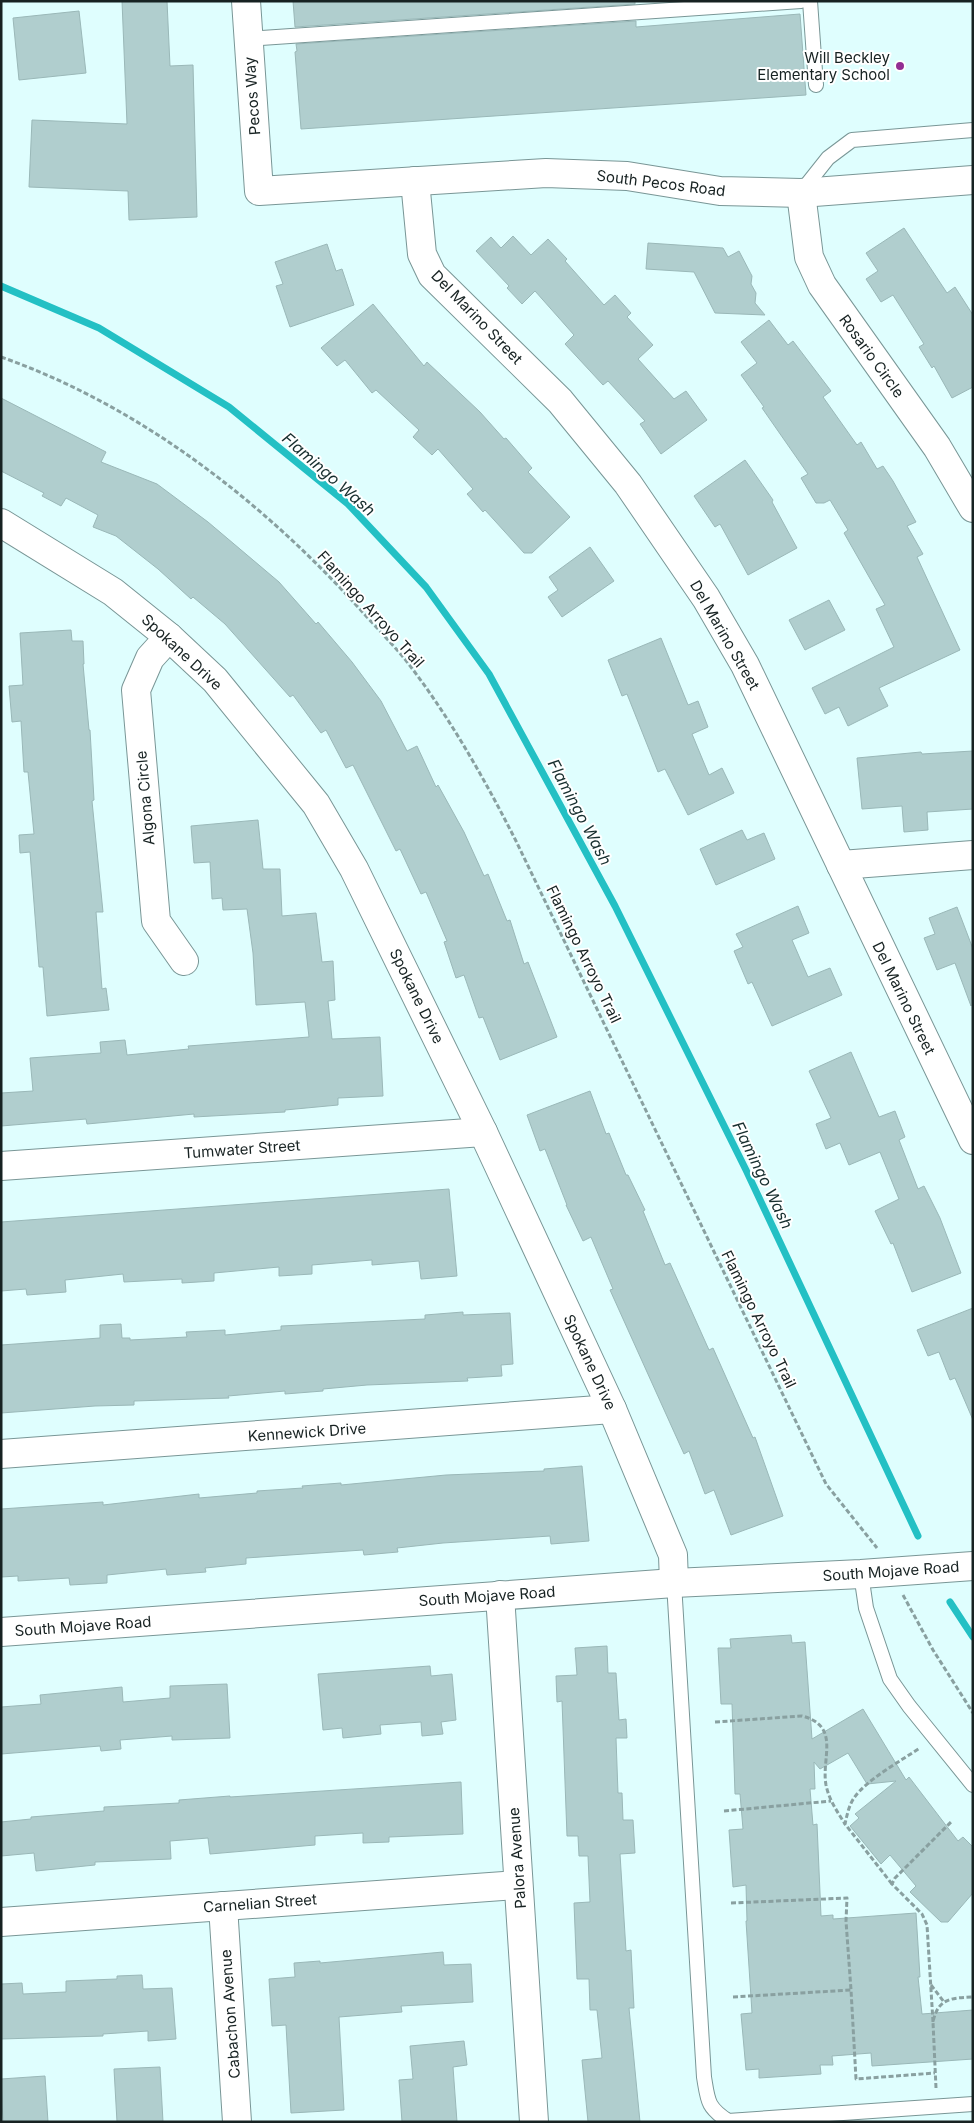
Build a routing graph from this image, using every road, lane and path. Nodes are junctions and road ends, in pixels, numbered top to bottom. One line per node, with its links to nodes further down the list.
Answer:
1 (246, 1): 4 (street, Pecos Way)
2 (801, 1): 4 (lane)
3 (810, 1): 5 (lane)
4 (248, 39): 9 (street, Pecos Way)
5 (816, 85)
6 (973, 130): 10 (lane)
7 (973, 180): 10 (street, South Pecos Road)
8 (415, 181): 9 (street, South Pecos Road); 10 (street, South Pecos Road); 16 (street, Del Marino Street)
9 (259, 190)
10 (801, 193): 12 (street, Rosario Circle)
11 (1, 357): 24 (path, Flamingo Arroyo Trail)
12 (973, 508)
13 (1, 523): 14 (street, Spokane Drive)
14 (169, 637): 17 (street, Algona Circle); 19 (street, Spokane Drive)
15 (973, 854): 16 (street)
16 (841, 865): 18 (street, Del Marino Street)
17 (184, 961)
18 (971, 1131)
19 (483, 1132): 20 (street, Tumwater Street); 21 (street, Spokane Drive)
20 (1, 1166)
21 (612, 1409): 22 (street, Kennewick Drive); 26 (street, Spokane Drive)
22 (1, 1454)
23 (973, 1566): 24 (street, South Mojave Road)
24 (891, 1572): 25 (street, South Mojave Road); 29 (path, Flamingo Arroyo Trail)
25 (861, 1574): 26 (street, South Mojave Road); 31 (lane)
26 (674, 1583): 27 (street, South Mojave Road); 50 (lane)
27 (500, 1595): 28 (street, South Mojave Road); 38 (street, Palora Avenue)
28 (1, 1632)
29 (973, 1712)
30 (715, 1722): 33 (path)
31 (935, 1737): 32 (lane); 36 (path)
32 (973, 1785)
33 (831, 1801): 34 (path); 36 (path)
34 (724, 1811)
35 (951, 1822): 37 (path)
36 (846, 1824): 37 (path)
37 (892, 1884): 42 (path)
38 (518, 1885): 40 (street, Carnelian Street); 52 (street, Palora Avenue)
39 (730, 1903): 43 (path)
40 (223, 1906): 41 (street, Carnelian Street); 51 (street, Cabachon Avenue)
41 (1, 1922)
42 (931, 1985): 46 (path); 47 (path)
43 (851, 1990): 45 (path); 48 (path)
44 (973, 1996): 46 (path)
45 (733, 1997)
46 (944, 2002): 47 (path)
47 (933, 2022): 48 (path)
48 (935, 2073): 50 (path)
49 (973, 2104): 50 (lane)
50 (937, 2106)
51 (237, 2122)
52 (534, 2122)

